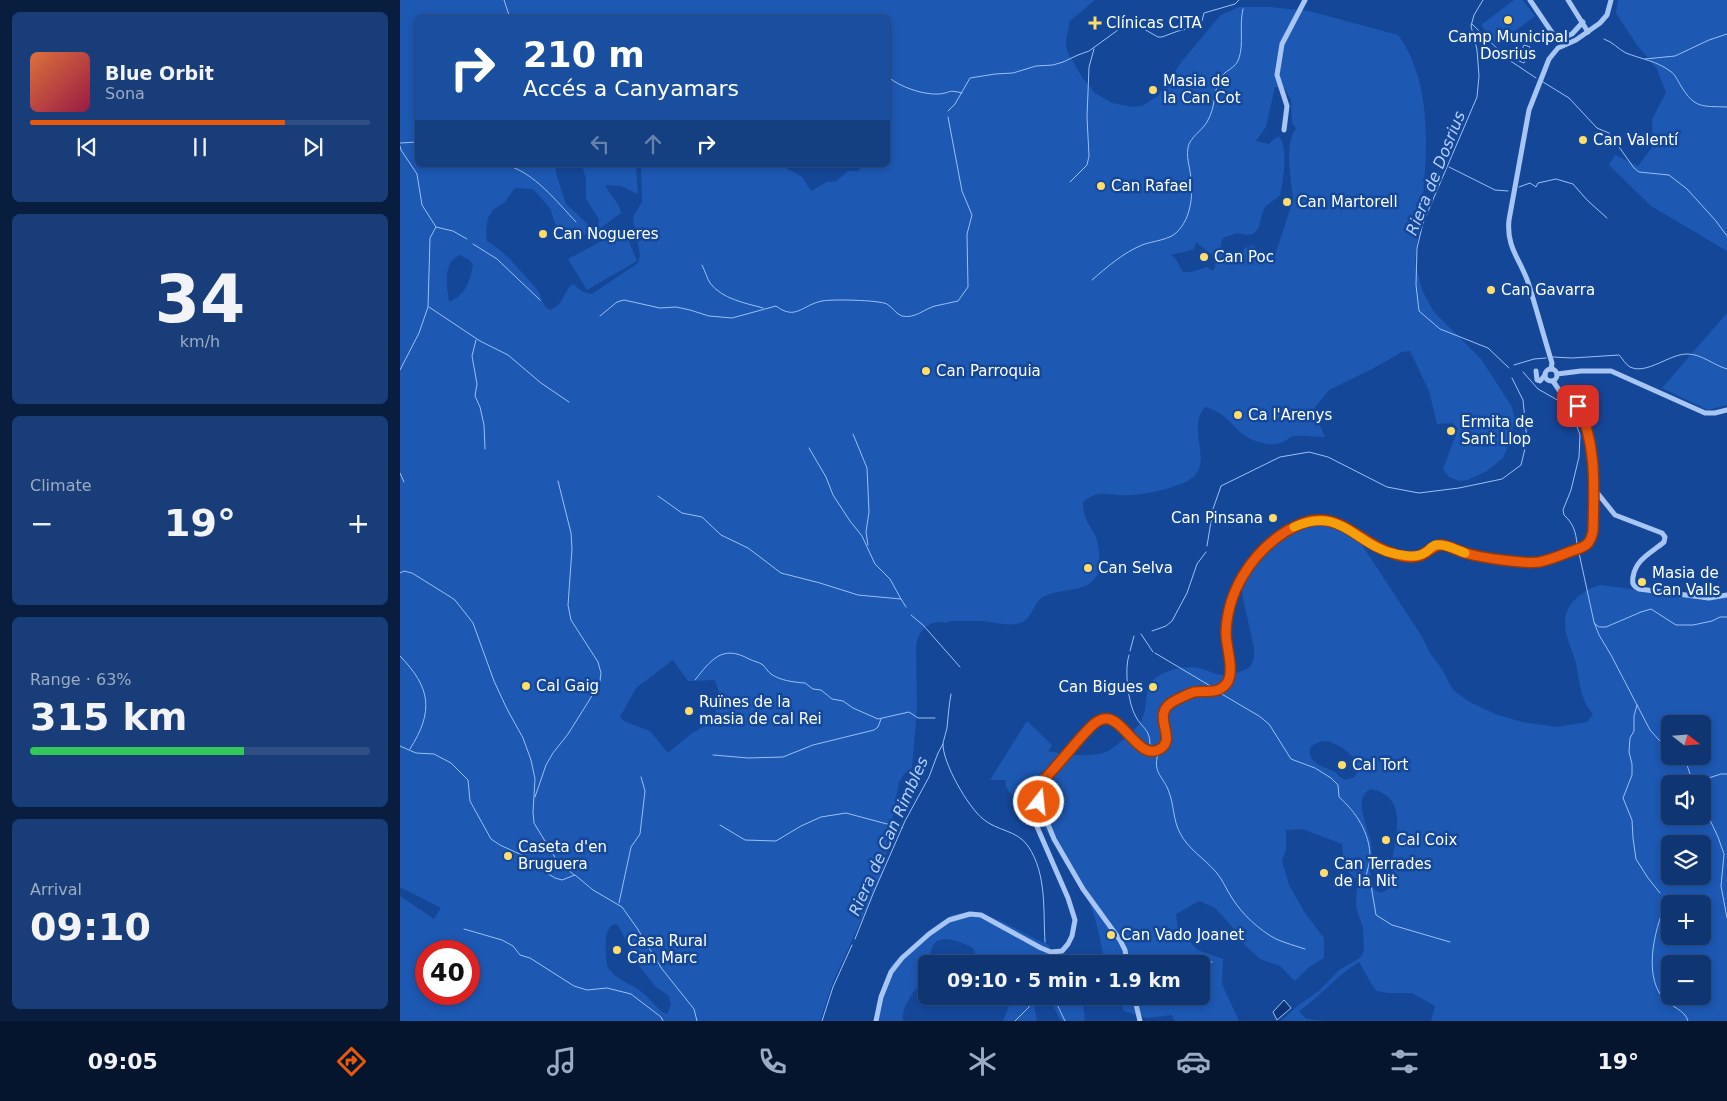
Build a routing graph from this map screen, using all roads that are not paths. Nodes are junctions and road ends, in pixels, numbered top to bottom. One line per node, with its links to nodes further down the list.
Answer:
1 (1305, 0): 7 (street)
2 (1530, 0): 5 (street)
3 (1568, 0): 5 (street)
4 (1610, 0): 6 (street)
5 (1583, 22): 6 (street)
6 (1588, 32): 8 (street)
7 (1284, 130)
8 (1551, 369): 10 (street); 11 (street)
9 (1536, 371): 11 (street)
10 (1557, 374): 12 (street); 13 (street)
11 (1545, 375): 12 (street)
12 (1553, 381): 14 (street)
13 (1727, 410)
14 (1594, 489): 15 (street); 16 (street)
15 (1727, 594)
16 (1042, 782): 17 (street); 19 (street)
17 (1125, 955)
18 (1136, 1005): 20 (street)
19 (876, 1021)
20 (1140, 1021)

